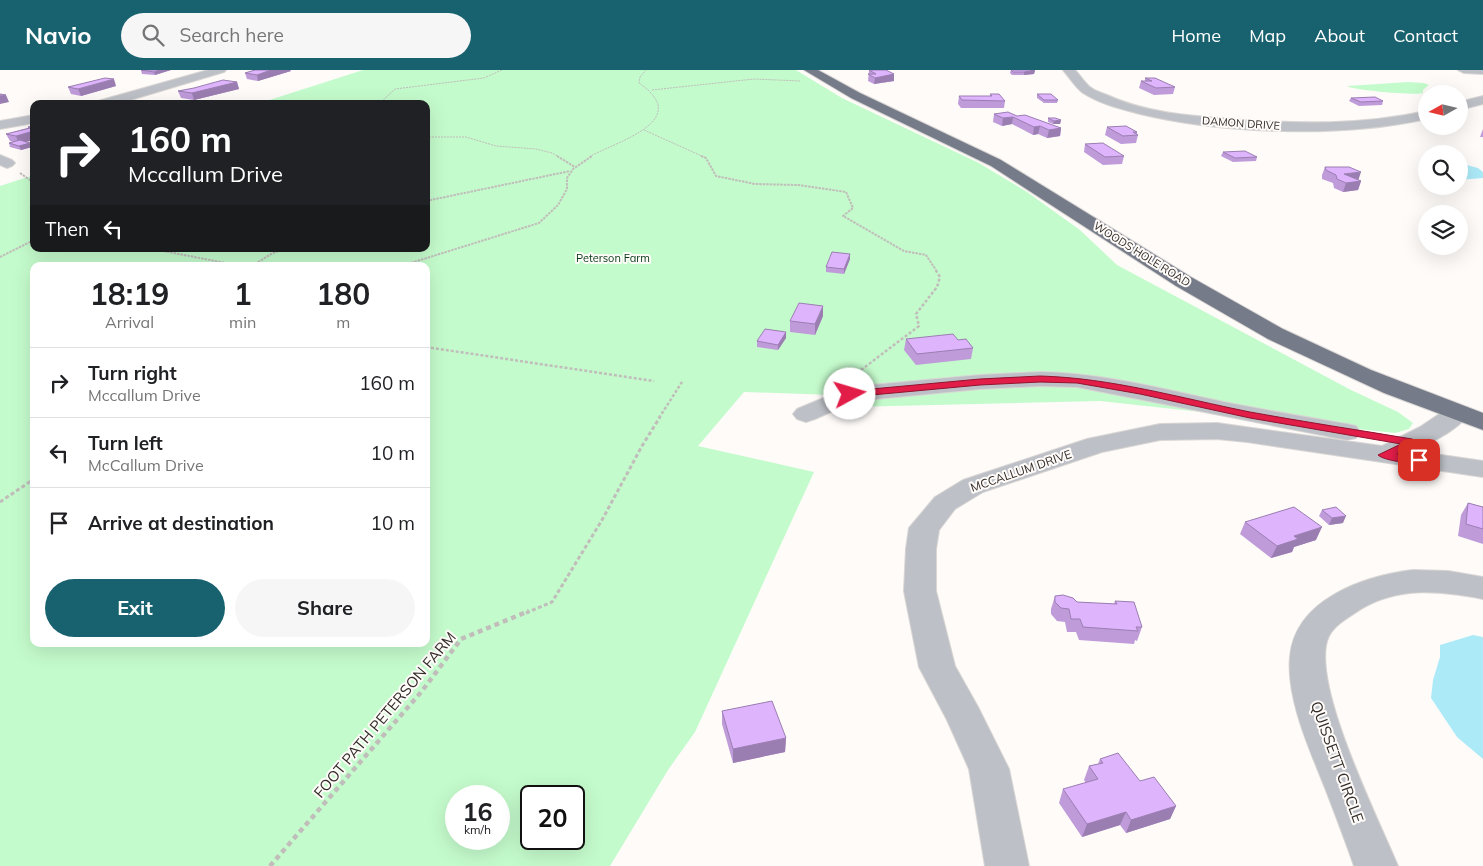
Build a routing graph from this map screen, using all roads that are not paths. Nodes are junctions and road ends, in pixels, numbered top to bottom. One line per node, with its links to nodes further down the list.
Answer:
1 (220, 70): 6 (street)
2 (810, 70): 12 (highway, WOODS HOLE ROAD)
3 (1069, 70): 9 (street, DAMON DRIVE)
4 (1464, 70): 5 (street)
5 (1483, 71)
6 (116, 100)
7 (1483, 100): 8 (street)
8 (1468, 104)
9 (1418, 116)
10 (30, 120): 11 (street)
11 (0, 125)
12 (1457, 412): 14 (highway, WOODS HOLE ROAD); 15 (street)
13 (806, 414): 15 (street)
14 (1483, 422)
15 (1412, 442): 16 (street)
16 (1384, 455): 17 (street, MCCALLUM DRIVE); 19 (street, MCCALLUM DRIVE)
17 (1483, 469)
18 (1483, 588): 20 (street, QUISSETT CIRCLE)
19 (1007, 866)
20 (1376, 866)

